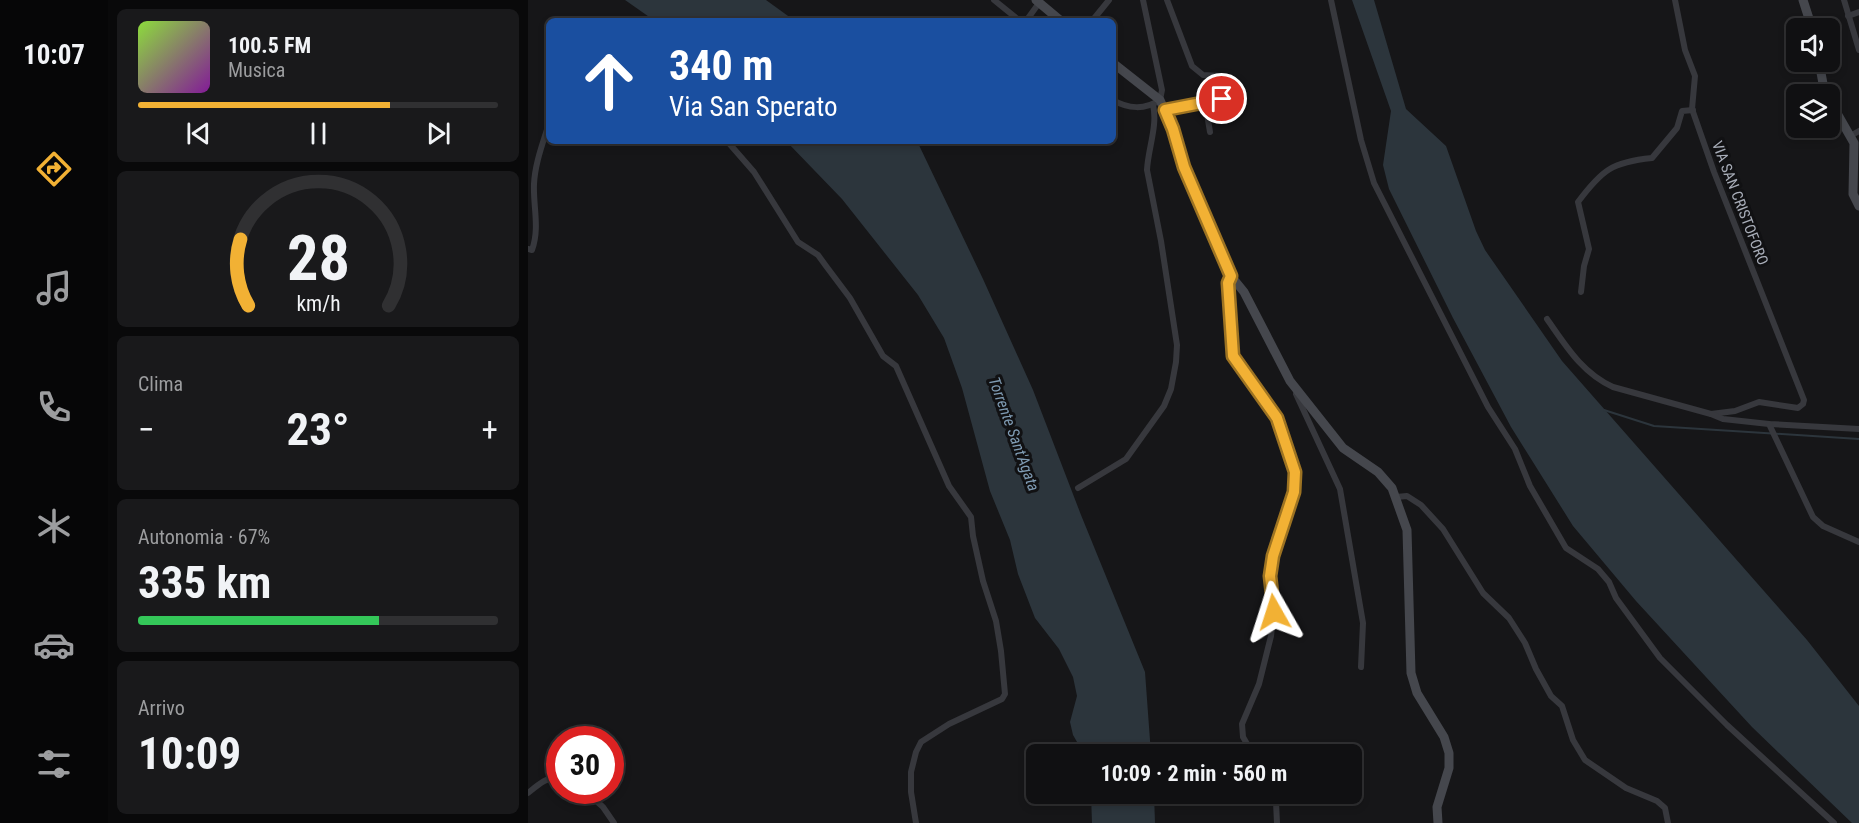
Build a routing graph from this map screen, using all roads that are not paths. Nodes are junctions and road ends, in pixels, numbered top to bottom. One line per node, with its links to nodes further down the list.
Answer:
1 (994, 0): 12 (street)
2 (1110, 0): 15 (street)
3 (1143, 0): 22 (street)
4 (1167, 0): 21 (street)
5 (1331, 0): 53 (street)
6 (1675, 0): 24 (street, VIA SAN CRISTOFORO)
7 (1803, 0): 16 (street)
8 (1844, 0): 11 (street)
9 (1038, 1): 13 (street); 14 (street)
10 (1859, 12): 11 (street)
11 (1848, 16): 17 (street)
12 (1016, 18)
13 (1028, 18)
14 (1058, 18)
15 (1095, 18)
16 (1809, 18)
17 (1858, 40): 18 (street)
18 (1859, 50)
19 (1116, 66): 22 (street)
20 (1116, 102): 22 (street)
21 (1205, 102): 23 (street); 26 (street)
22 (1156, 103): 23 (street); 39 (street)
23 (1165, 110): 32 (street)
24 (1693, 110): 33 (street); 36 (street, VIA SAN CRISTOFORO)
25 (1840, 114): 28 (street)
26 (1210, 132)
27 (546, 133): 31 (street)
28 (1855, 134): 30 (street)
29 (730, 144): 49 (street)
30 (1859, 206)
31 (529, 252)
32 (1231, 276): 35 (street); 43 (street)
33 (1581, 292)
34 (1547, 319): 36 (street)
35 (1290, 382): 40 (street); 42 (street)
36 (1711, 414): 37 (street)
37 (1771, 427): 38 (street); 41 (street)
38 (1859, 429)
39 (1078, 488)
40 (1396, 497): 51 (street); 52 (street)
41 (1859, 542)
42 (1361, 667)
43 (1247, 744)
44 (546, 780): 45 (street)
45 (528, 793)
46 (600, 804): 48 (street)
47 (1276, 804): 50 (street)
48 (614, 823)
49 (916, 823)
50 (1277, 823)
51 (1438, 823)
52 (1668, 823)
53 (1834, 823)

